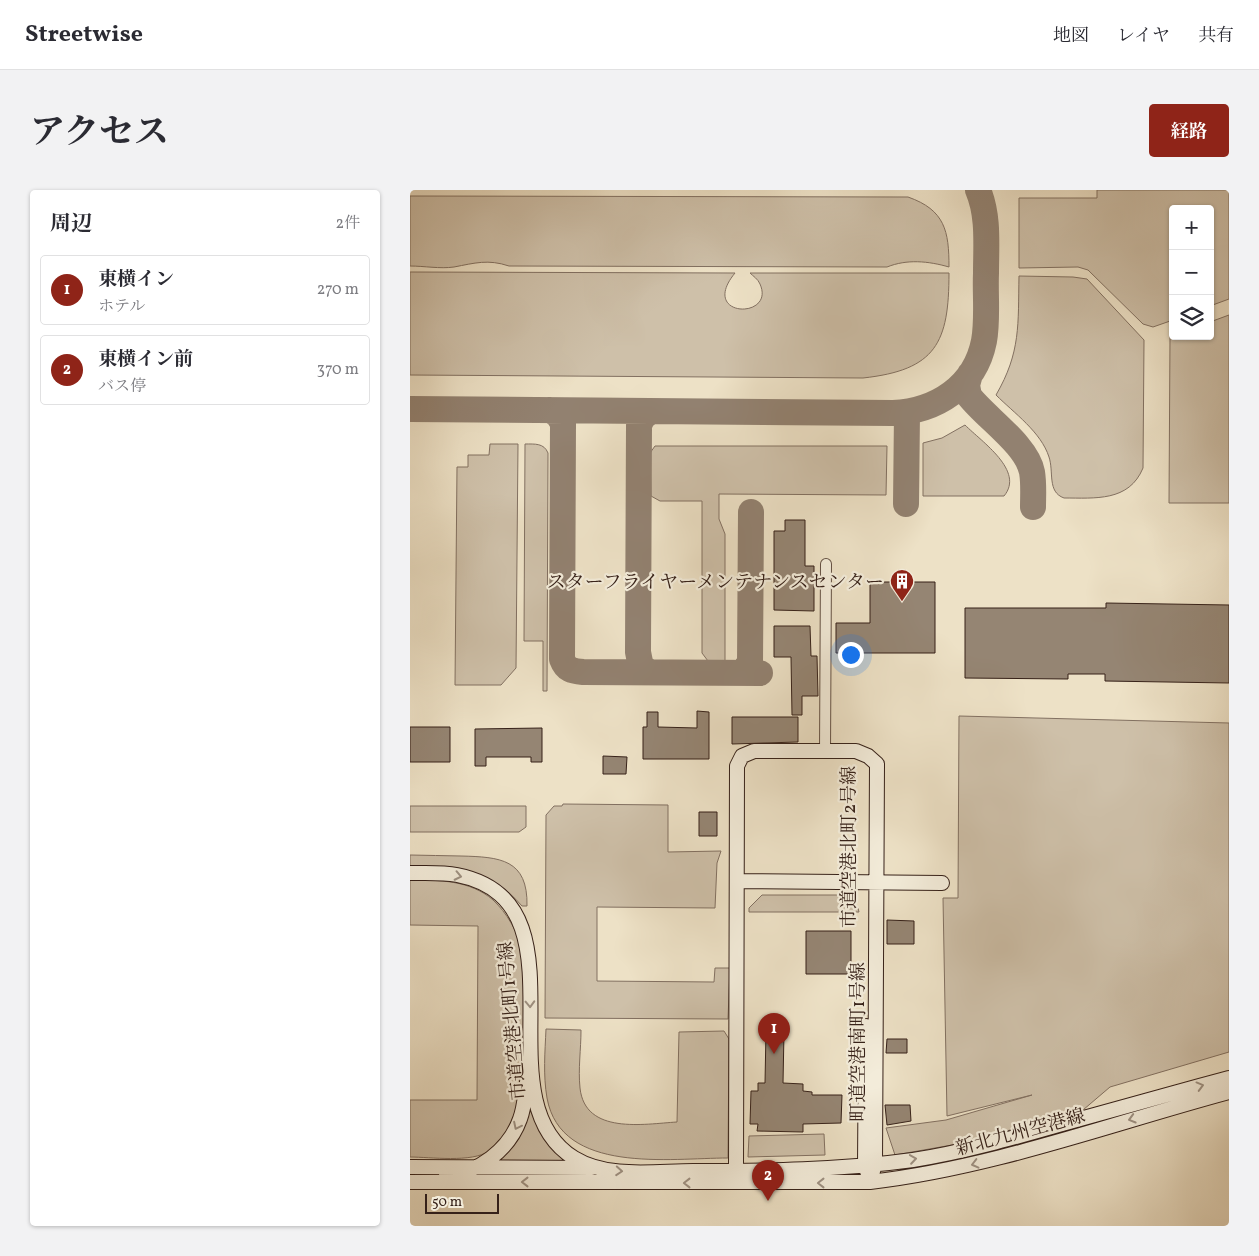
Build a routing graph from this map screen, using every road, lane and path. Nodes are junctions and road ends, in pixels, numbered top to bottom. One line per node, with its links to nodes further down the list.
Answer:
1 (826, 564): 2 (street)
2 (825, 751): 4 (street, 市道空港北町2号線); 5 (street, 市道空港北町2号線)
3 (410, 873): 7 (street, 市道空港北町1号線, one-way to 7)
4 (737, 880): 5 (street); 15 (street, 市道空港北町2号線)
5 (872, 882): 6 (street); 10 (street, 市道空港北町2号線)
6 (942, 883)
7 (532, 1062): 12 (street, one-way to 12); 13 (street, 市道空港北町1号線)
8 (1229, 1078): 10 (street, 新北九州空港線, one-way to 8)
9 (1229, 1092): 17 (street, 新北九州空港線, one-way to 17)
10 (870, 1165): 15 (street, 新北九州空港線); 17 (street, 市道空港北町2号線)
11 (410, 1167): 12 (street)
12 (474, 1168): 13 (street); 14 (street)
13 (598, 1168): 15 (street, 市道空港北町1号線, one-way to 15)
14 (410, 1175)
15 (736, 1177): 16 (street, one-way to 16); 17 (street, 新北九州空港線, one-way to 15)
16 (410, 1182)
17 (870, 1182)

